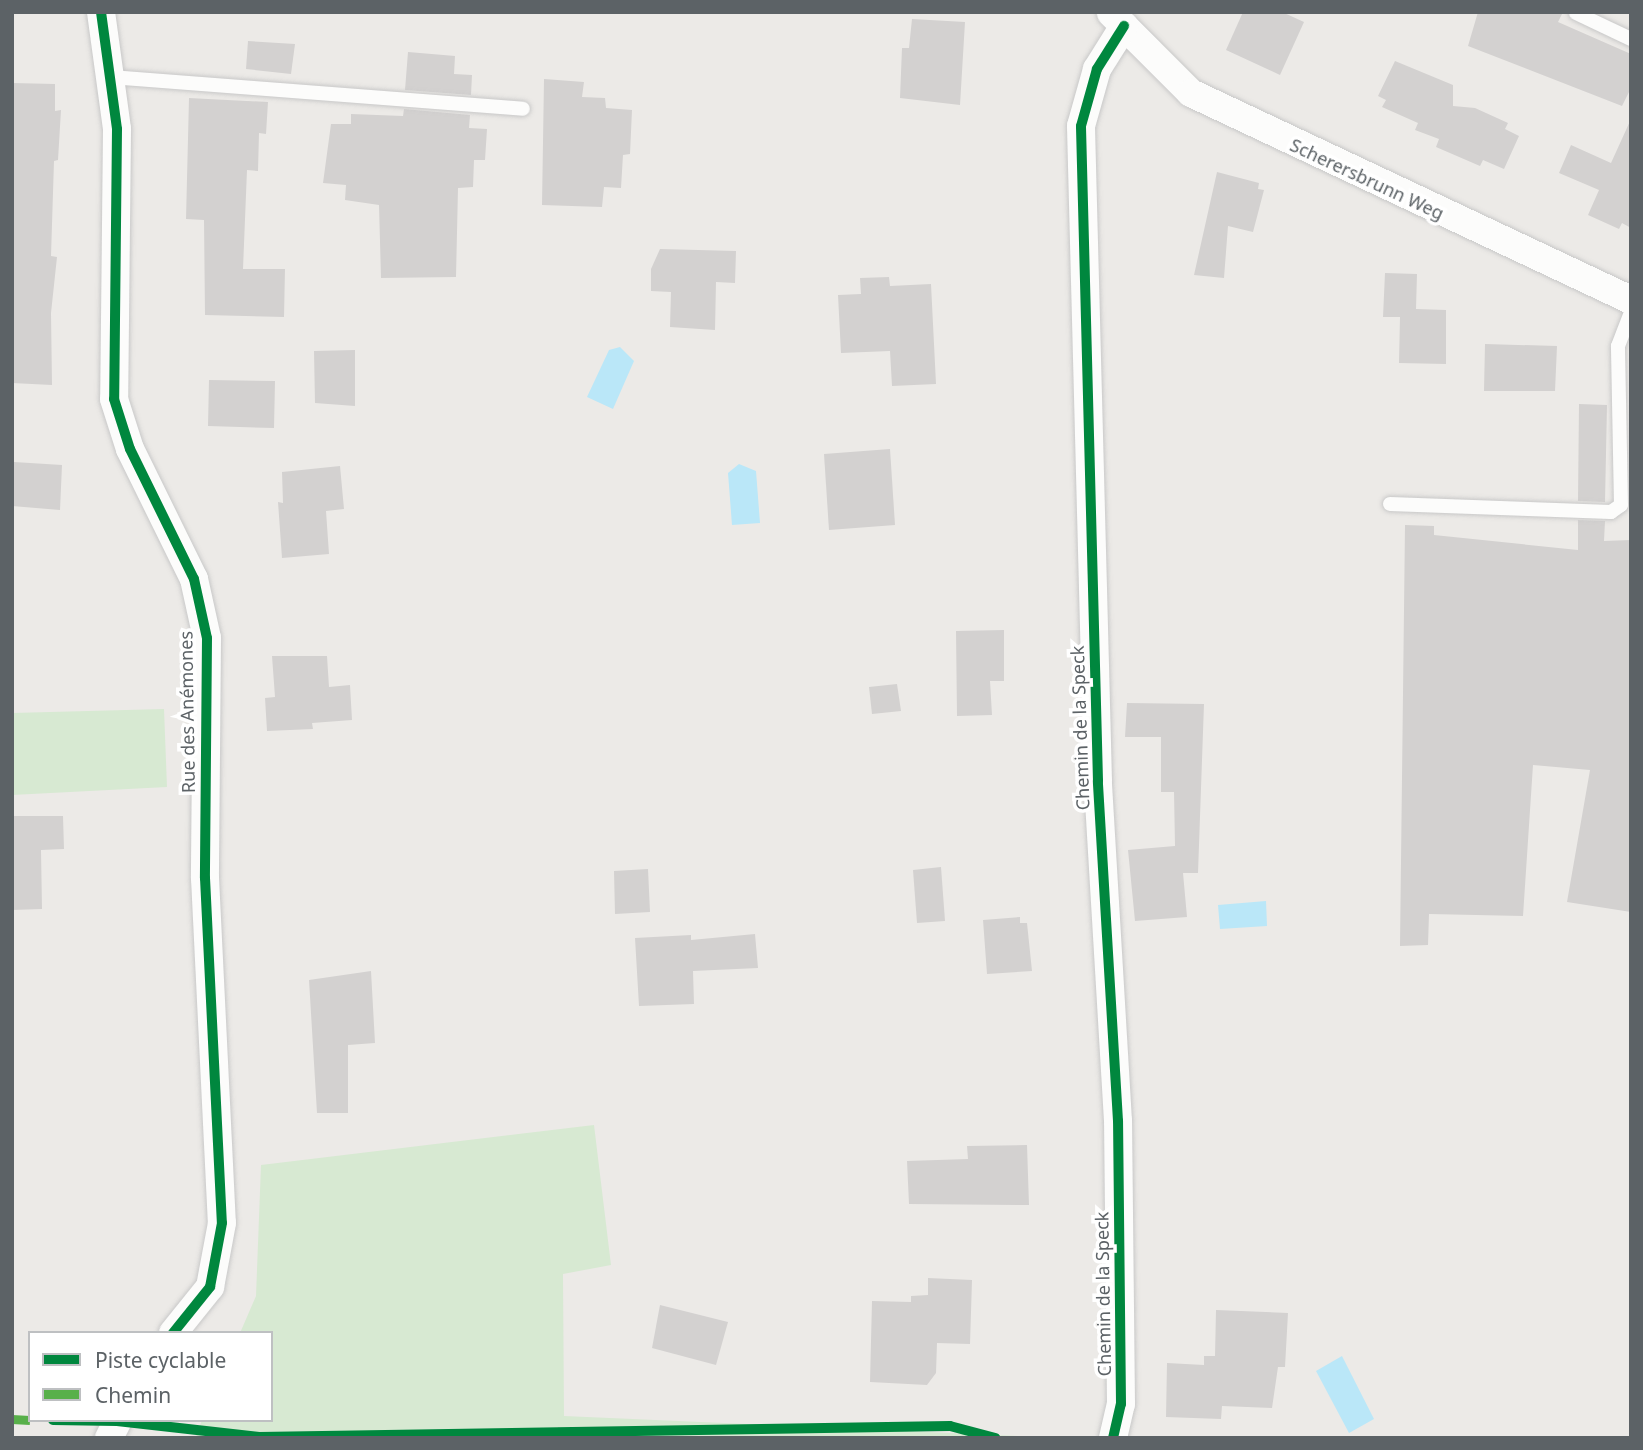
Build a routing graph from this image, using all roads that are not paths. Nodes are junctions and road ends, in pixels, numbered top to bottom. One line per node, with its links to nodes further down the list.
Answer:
1 (101, 12): 5 (street, Rue des Anémones)
2 (1576, 13): 4 (lane)
3 (1117, 19): 7 (street, Scherersbrunn Weg); 11 (street, Chemin de la Speck)
4 (1631, 39)
5 (111, 76): 6 (lane); 10 (street, Rue des Anémones)
6 (523, 109)
7 (1631, 300)
8 (1631, 312): 9 (lane)
9 (1390, 504)
10 (175, 1331)
11 (1113, 1438)

